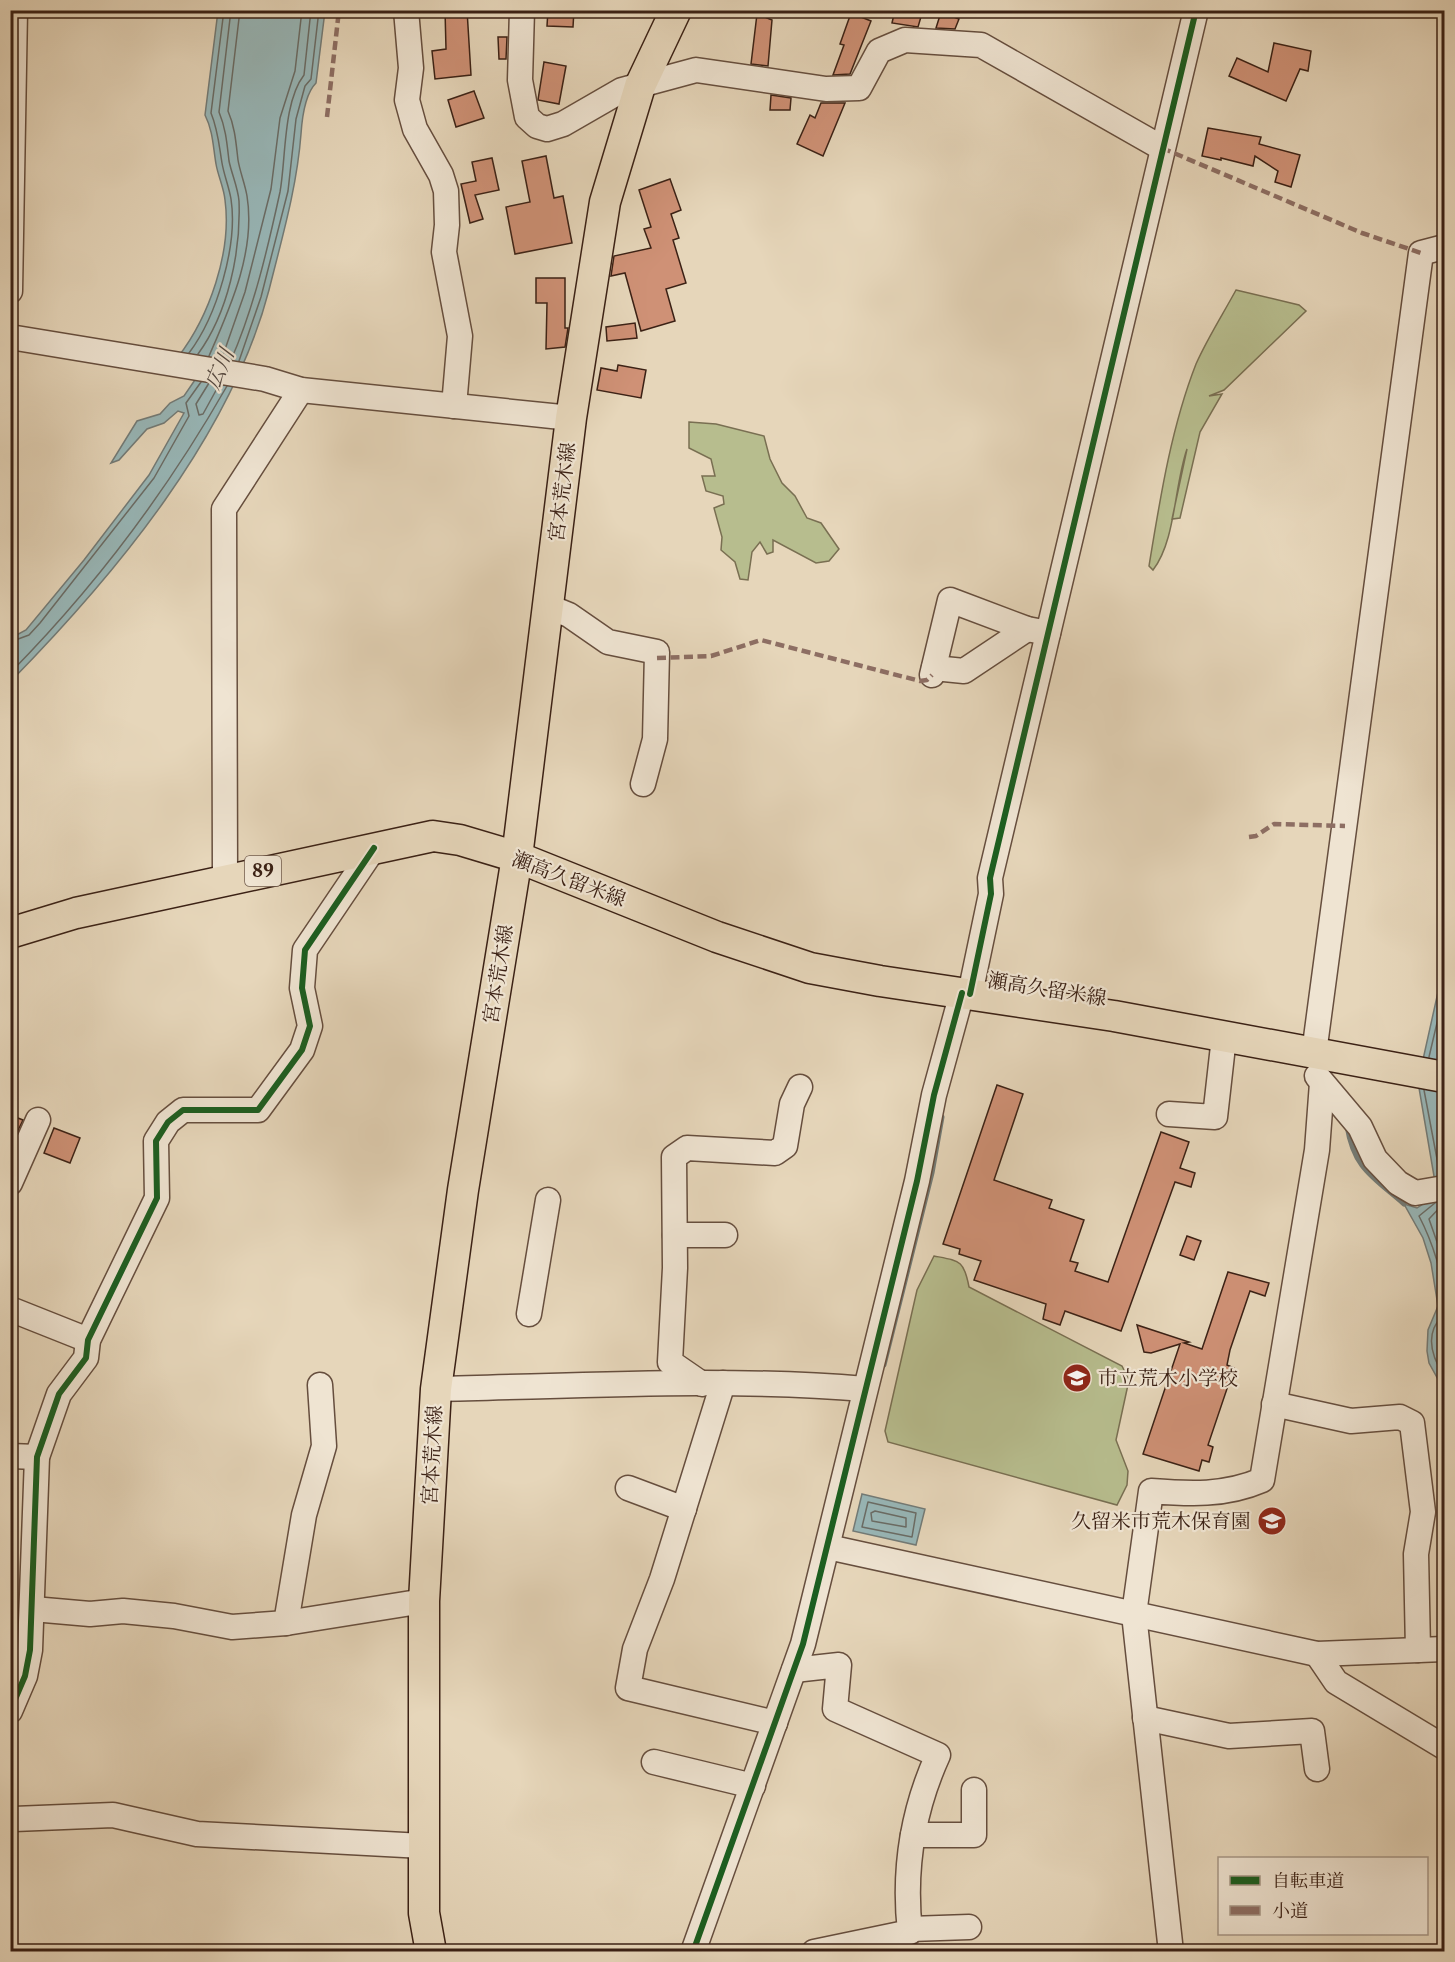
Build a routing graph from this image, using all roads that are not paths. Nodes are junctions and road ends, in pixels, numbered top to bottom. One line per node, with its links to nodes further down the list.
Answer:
1 (15, 10): 9 (street)
2 (406, 10): 12 (street)
3 (522, 10): 6 (street)
4 (676, 10): 6 (main road, 宮本荒木線)
5 (1196, 10): 7 (street)
6 (640, 86): 7 (street); 13 (main road, 宮本荒木線)
7 (1162, 148): 15 (street)
8 (1444, 247): 23 (street)
9 (10, 291)
10 (10, 337): 11 (street)
11 (302, 390): 12 (street); 19 (street)
12 (454, 406): 13 (street)
13 (571, 418): 14 (main road, 宮本荒木線)
14 (547, 606): 16 (street); 18 (main road, 宮本荒木線)
15 (1037, 631): 15 (street); 21 (street)
16 (643, 784)
17 (374, 848): 18 (main road, 瀬高久留米線 / 89); 19 (main road, 瀬高久留米線 / 89); 36 (street)
18 (516, 857): 21 (main road, 瀬高久留米線 / 89); 39 (main road, 宮本荒木線)
19 (225, 879): 20 (main road, 瀬高久留米線 / 89)
20 (10, 933)
21 (966, 993): 22 (main road, 瀬高久留米線 / 89); 40 (street)
22 (1224, 1036): 23 (main road, 瀬高久留米線 / 89); 27 (street)
23 (1308, 1052): 24 (main road, 瀬高久留米線 / 89); 25 (street)
24 (1444, 1077)
25 (1322, 1083): 30 (street); 41 (street)
26 (800, 1087): 32 (street)
27 (1169, 1114)
28 (38, 1120): 29 (street)
29 (10, 1183)
30 (1444, 1188)
31 (548, 1200): 35 (street)
32 (675, 1235): 33 (street); 37 (street)
33 (725, 1235)
34 (10, 1309): 36 (street)
35 (529, 1314)
36 (88, 1340): 43 (street)
37 (713, 1384): 39 (street); 40 (street); 45 (street)
38 (320, 1385): 50 (street)
39 (436, 1389): 47 (main road, 宮本荒木線)
40 (865, 1389): 46 (street)
41 (1274, 1404): 49 (street); 52 (street)
42 (10, 1456): 43 (street)
43 (37, 1457): 48 (street)
44 (628, 1488): 45 (street)
45 (684, 1509): 58 (street)
46 (828, 1547): 49 (street); 54 (street)
47 (424, 1601): 50 (street); 66 (main road, 宮本荒木線)
48 (33, 1609): 50 (street); 55 (street)
49 (1134, 1614): 53 (street); 57 (street)
50 (286, 1623)
51 (1444, 1649): 52 (street)
52 (1418, 1650): 53 (street)
53 (1317, 1654): 59 (street)
54 (794, 1671): 58 (street); 65 (street)
55 (18, 1676): 56 (street)
56 (10, 1711)
57 (1145, 1718): 61 (street); 72 (street)
58 (775, 1723): 62 (street)
59 (1444, 1747)
60 (654, 1762): 62 (street)
61 (1317, 1769)
62 (753, 1786): 70 (street)
63 (974, 1790): 65 (street)
64 (12, 1819): 66 (street)
65 (913, 1835): 68 (street)
66 (423, 1846): 69 (main road, 宮本荒木線)
67 (969, 1927): 68 (street)
68 (910, 1929): 71 (street)
69 (431, 1952)
70 (693, 1952)
71 (814, 1952)
72 (1171, 1952)

